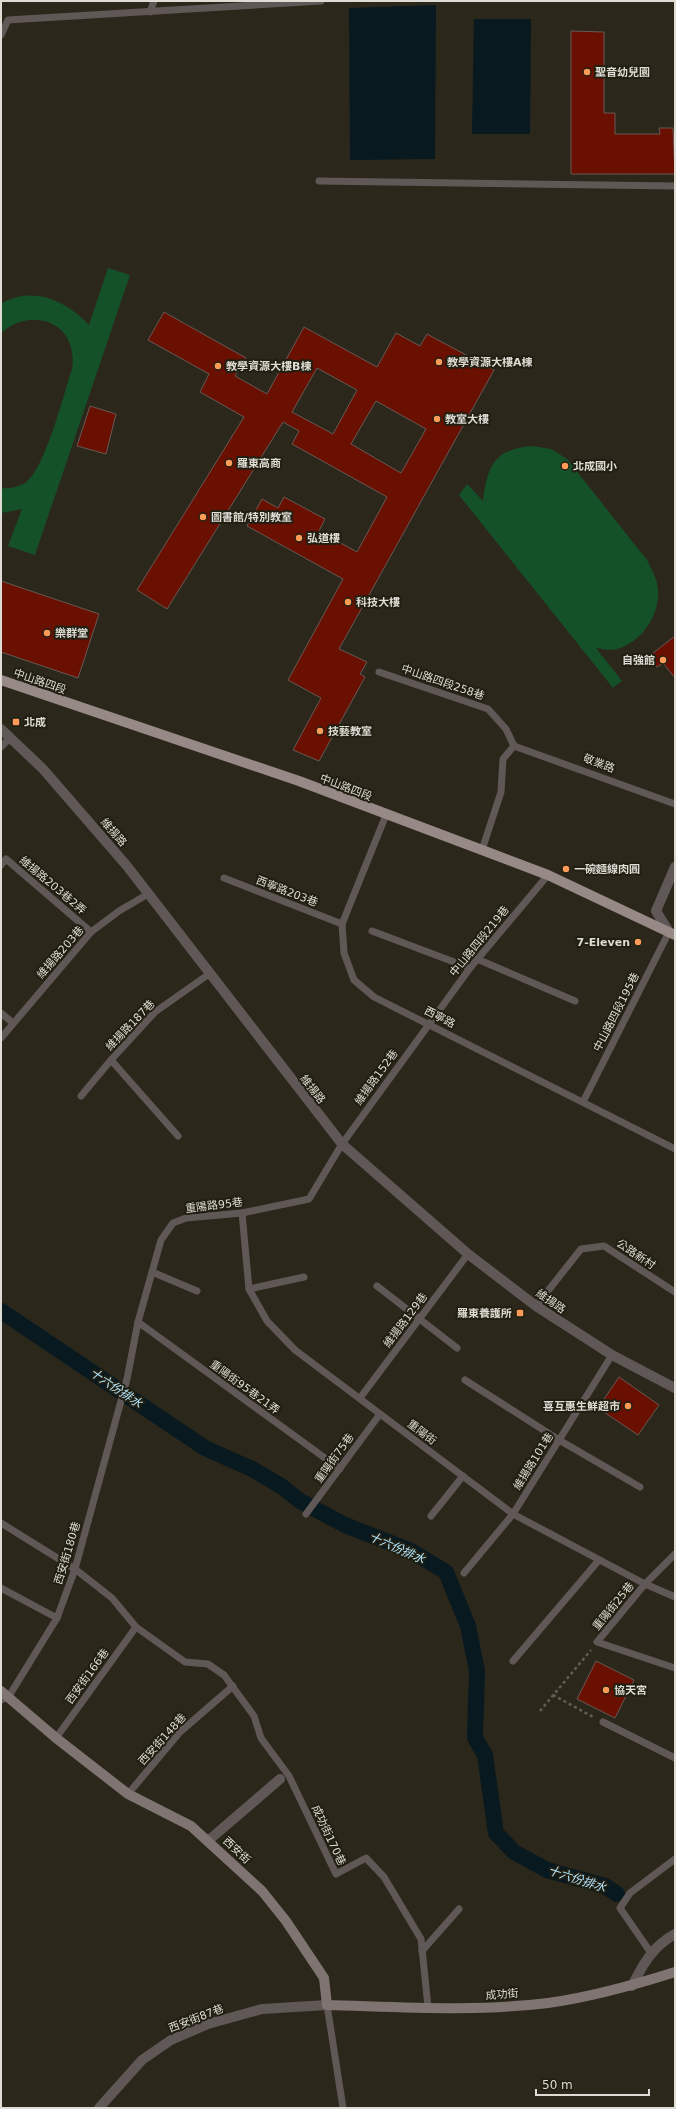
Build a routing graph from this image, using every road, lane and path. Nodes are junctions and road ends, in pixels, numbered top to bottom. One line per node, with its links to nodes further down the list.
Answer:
1 (154, 1): 3 (lane)
2 (321, 1): 3 (lane)
3 (150, 12): 4 (lane)
4 (1, 36)
5 (319, 181): 6 (lane)
6 (675, 186)
7 (379, 672): 11 (lane, 中山路四段258巷)
8 (1, 680): 14 (main road, 中山路四段)
9 (1, 729): 10 (street, 維揚路)
10 (11, 738): 12 (lane); 20 (street, 維揚路)
11 (514, 746): 13 (lane, 敬業路); 15 (lane)
12 (1, 747)
13 (675, 804)
14 (386, 815): 15 (main road, 中山路四段); 21 (lane, 西寧路)
15 (482, 850): 18 (main road, 中山路四段)
16 (1, 865): 23 (lane, 維揚路203巷2弄)
17 (675, 867): 24 (street)
18 (548, 875): 24 (main road, 中山路四段); 25 (lane, 中山路四段219巷)
19 (224, 878): 21 (lane, 西寧路203巷)
20 (148, 894): 23 (lane, 維揚路203巷); 27 (street, 維揚路)
21 (342, 924): 31 (lane, 西寧路)
22 (372, 931): 26 (lane)
23 (91, 932): 30 (lane, 維揚路203巷)
24 (672, 934): 35 (lane, 中山路四段195巷)
25 (477, 959): 26 (lane, 中山路四段219巷); 28 (lane)
26 (470, 968): 31 (lane, 中山路四段219巷)
27 (209, 974): 33 (lane, 維揚路187巷); 37 (street, 維揚路)
28 (575, 1001)
29 (1, 1012): 30 (lane)
30 (13, 1023): 32 (lane, 維揚路203巷)
31 (429, 1023): 35 (lane, 西寧路); 37 (lane, 維揚路152巷)
32 (1, 1038)
33 (111, 1060): 34 (lane); 36 (lane, 維揚路187巷)
34 (81, 1096)
35 (583, 1102): 38 (lane, 西寧路)
36 (178, 1136)
37 (342, 1144): 39 (lane, 重陽路95巷); 40 (street, 維揚路)
38 (675, 1149)
39 (242, 1213): 41 (lane, 重陽路95巷); 44 (lane, 重陽街)
40 (468, 1254): 47 (street, 維揚路); 48 (lane, 維揚路129巷)
41 (152, 1272): 45 (lane); 49 (lane, 重陽路95巷)
42 (304, 1277): 44 (lane)
43 (377, 1286): 48 (lane)
44 (249, 1289): 55 (lane, 重陽街)
45 (197, 1291)
46 (675, 1292): 47 (lane, 公路新村)
47 (536, 1306): 51 (street, 維揚路)
48 (420, 1318): 50 (lane); 55 (lane, 維揚路129巷)
49 (138, 1322): 52 (lane, 重陽路95巷); 58 (lane, 重陽街95巷21弄)
50 (457, 1348)
51 (612, 1355): 54 (street, 維揚路); 57 (lane, 維揚路101巷)
52 (127, 1379): 67 (lane, 西安街180巷)
53 (465, 1380): 57 (lane)
54 (675, 1388)
55 (360, 1398): 56 (lane, 重陽街)
56 (380, 1414): 58 (lane, 重陽街75巷); 59 (lane, 重陽街)
57 (559, 1440): 60 (lane); 62 (lane, 維揚路101巷)
58 (340, 1469): 61 (lane, 重陽街75巷)
59 (463, 1476): 62 (lane, 重陽街); 63 (lane)
60 (640, 1487)
61 (306, 1514)
62 (513, 1514): 66 (lane, 重陽街); 68 (lane, 維揚路101巷)
63 (431, 1516)
64 (1, 1523): 67 (lane, 成功街170巷)
65 (675, 1554): 69 (lane, 重陽街25巷)
66 (599, 1560): 69 (lane, 重陽街); 75 (lane)
67 (75, 1569): 72 (lane, 西安街180巷); 73 (lane, 成功街170巷)
68 (464, 1573)
69 (645, 1584): 71 (lane, 重陽街); 74 (lane, 重陽街25巷)
70 (1, 1588): 72 (lane)
71 (675, 1597)
72 (57, 1618): 79 (lane, 西安街180巷)
73 (136, 1627): 77 (lane, 成功街170巷); 82 (lane, 西安街166巷)
74 (598, 1642): 76 (lane); 78 (path)
75 (513, 1661)
76 (675, 1668)
77 (233, 1686): 85 (lane, 西安街148巷); 90 (lane, 成功街170巷)
78 (553, 1695): 80 (path); 81 (path)
79 (4, 1696): 82 (street, 西安街)
80 (540, 1711)
81 (603, 1722): 83 (lane)
82 (56, 1738): 85 (street, 西安街)
83 (675, 1758)
84 (280, 1779): 86 (street)
85 (128, 1794): 86 (street, 西安街)
86 (208, 1840): 94 (street, 西安街)
87 (675, 1859): 91 (lane)
88 (459, 1909): 90 (lane)
89 (675, 1934): 91 (street)
90 (422, 1952): 95 (lane, 成功街170巷)
91 (651, 1953): 93 (street)
92 (675, 1972): 93 (street, 成功街)
93 (632, 1986): 95 (street, 成功街)
94 (327, 2005): 95 (street, 成功街); 96 (street, 西安街87巷); 97 (lane, 西安街)
95 (428, 2007)
96 (99, 2108)
97 (343, 2108)

